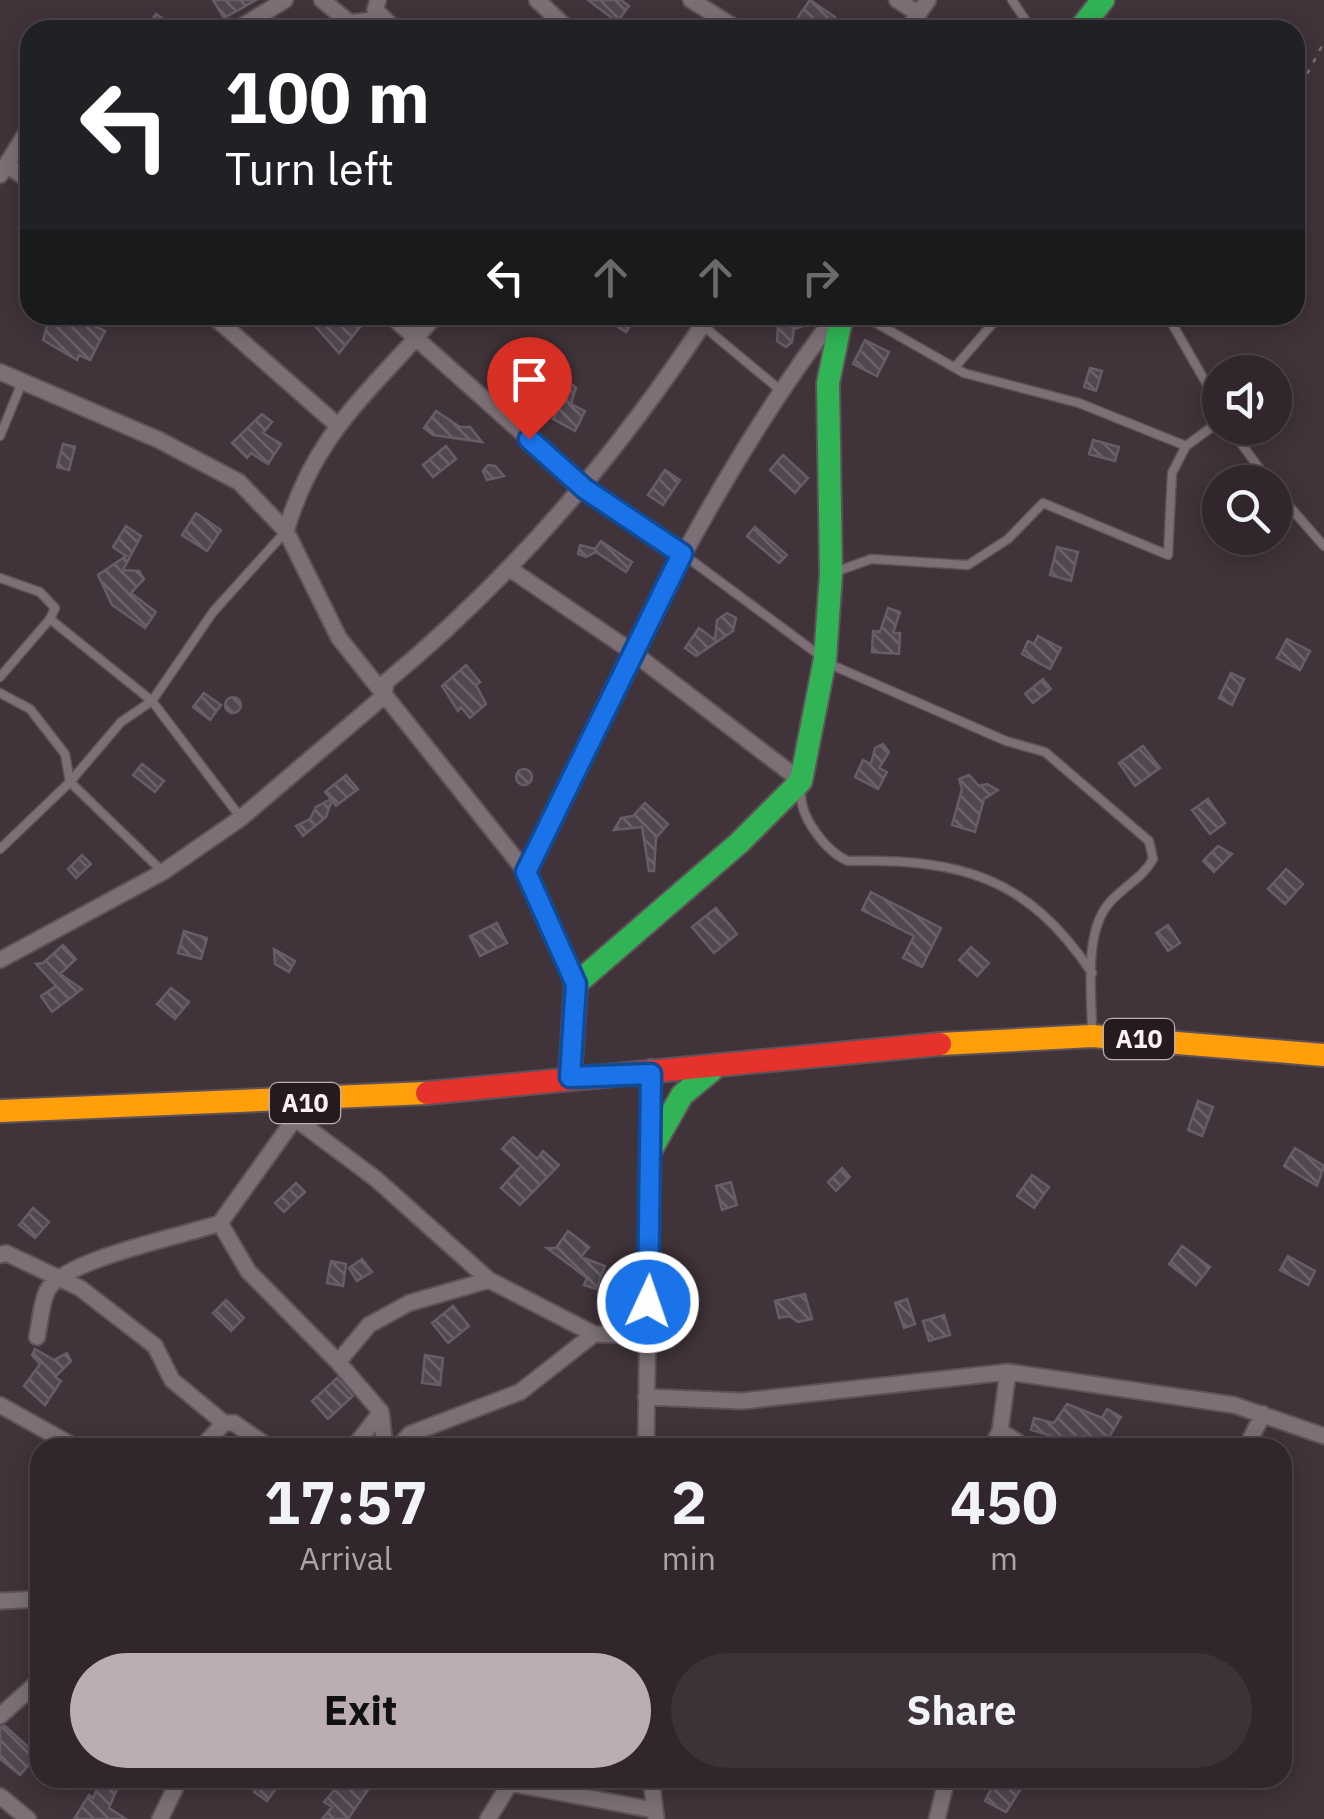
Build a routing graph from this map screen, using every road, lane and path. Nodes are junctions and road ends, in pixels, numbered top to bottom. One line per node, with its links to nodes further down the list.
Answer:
1 (285, 0): 11 (street)
2 (322, 0): 12 (street)
3 (378, 0): 10 (street)
4 (691, 0): 15 (street)
5 (896, 0): 9 (street)
6 (928, 0): 9 (street)
7 (1103, 0): 17 (main road)
8 (534, 1): 14 (street)
9 (916, 12): 16 (street)
10 (380, 19): 13 (street)
11 (252, 20)
12 (346, 20)
13 (372, 20)
14 (558, 20)
15 (723, 20)
16 (912, 20)
17 (1088, 20)
18 (1324, 42): 19 (path)
19 (1305, 78)
20 (20, 144): 21 (street)
21 (4, 170)
22 (223, 325): 38 (street)
23 (401, 325): 32 (street)
24 (427, 325): 32 (street)
25 (701, 325): 42 (street)
26 (710, 325): 37 (lane)
27 (831, 325): 37 (street)
28 (837, 325): 48 (main road)
29 (880, 325): 33 (lane)
30 (991, 325): 33 (lane)
31 (1173, 325): 35 (lane)
32 (416, 338): 38 (street); 42 (street)
33 (954, 367): 41 (lane)
34 (0, 372): 36 (street)
35 (1202, 376)
36 (24, 380): 40 (lane); 44 (street)
37 (779, 390): 46 (street)
38 (336, 424): 44 (street)
39 (1202, 434): 41 (lane)
40 (0, 436)
41 (1186, 446): 48 (lane)
42 (585, 489): 46 (street); 47 (street)
43 (1292, 509): 45 (lane)
44 (286, 531): 55 (street); 56 (lane)
45 (1324, 546)
46 (682, 554): 51 (street); 52 (lane)
47 (510, 570): 51 (street); 55 (street)
48 (831, 574): 52 (main road)
49 (0, 578): 50 (lane)
50 (50, 619): 53 (lane); 56 (lane)
51 (632, 651): 57 (street); 62 (street)
52 (825, 660): 57 (main road); 64 (lane)
53 (0, 677)
54 (0, 693): 58 (lane)
55 (384, 696): 59 (street); 62 (street)
56 (152, 700): 58 (lane); 59 (lane)
57 (801, 780): 64 (lane); 65 (main road)
58 (70, 782): 60 (lane); 61 (lane)
59 (241, 818): 61 (street)
60 (0, 849)
61 (163, 872): 63 (street)
62 (526, 872): 65 (street)
63 (0, 960)
64 (1092, 974): 66 (lane)
65 (576, 984): 71 (main road)
66 (1092, 1036): 67 (main road, A10); 68 (main road, A10)
67 (954, 1042): 69 (main road, A10); 70 (main road, A10)
68 (1324, 1055)
69 (651, 1067): 70 (main road, A10); 71 (main road, A10); 75 (street)
70 (715, 1068): 75 (main road)
71 (570, 1077): 72 (main road, A10)
72 (268, 1105): 73 (main road, A10); 74 (street)
73 (0, 1111)
74 (296, 1117): 76 (street); 79 (street)
75 (652, 1148): 81 (street)
76 (220, 1223): 78 (street); 83 (street)
77 (0, 1255): 78 (street)
78 (60, 1277): 82 (street); 89 (street)
79 (490, 1280): 80 (street); 83 (street)
80 (594, 1334): 81 (street); 97 (street)
81 (646, 1336): 85 (street)
82 (37, 1337)
83 (338, 1362): 87 (street)
84 (1008, 1372): 85 (street); 88 (street); 90 (street)
85 (646, 1396): 98 (street)
86 (0, 1405): 92 (street)
87 (380, 1412): 95 (street); 96 (street)
88 (1263, 1414): 91 (street); 101 (street)
89 (224, 1423): 93 (street); 94 (street)
90 (1000, 1431): 99 (street); 100 (street)
91 (1324, 1436)
92 (58, 1438)
93 (210, 1438)
94 (256, 1438)
95 (360, 1438)
96 (384, 1438)
97 (406, 1438)
98 (646, 1438)
99 (996, 1438)
100 (1012, 1438)
101 (1251, 1438)
102 (30, 1600): 103 (street)
103 (0, 1601)
104 (30, 1693): 105 (street)
105 (0, 1716)
106 (175, 1788): 114 (street)
107 (507, 1788): 115 (street)
108 (570, 1788): 112 (street)
109 (652, 1788): 112 (street)
110 (945, 1788): 116 (street)
111 (0, 1796): 113 (street)
112 (655, 1815)
113 (28, 1819)
114 (160, 1819)
115 (488, 1819)
116 (937, 1819)

